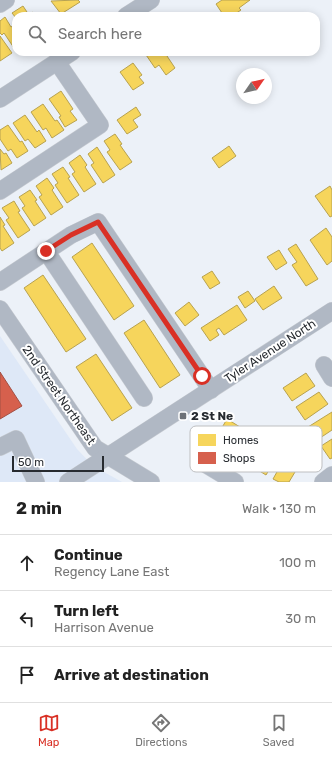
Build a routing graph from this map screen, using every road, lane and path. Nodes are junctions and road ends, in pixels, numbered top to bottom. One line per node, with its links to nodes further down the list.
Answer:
1 (6, 0): 3 (street)
2 (151, 0): 4 (street)
3 (0, 4)
4 (132, 12)
5 (66, 56): 6 (street)
6 (57, 62): 7 (street); 8 (street)
7 (0, 99)
8 (0, 191)
9 (46, 251): 10 (street); 13 (street); 14 (street)
10 (0, 282)
11 (0, 309): 16 (street, 2nd Street Northeast)
12 (332, 311): 13 (street, Tyler Avenue North)
13 (211, 390): 16 (street, Tyler Avenue North)
14 (144, 398)
15 (0, 447): 19 (street)
16 (108, 456): 20 (street, Tyler Avenue North); 21 (street, 2nd Street Northeast)
17 (218, 472): 22 (street)
18 (332, 476): 23 (street)
19 (36, 482)
20 (68, 482)
21 (151, 482)
22 (235, 482)
23 (323, 482)

